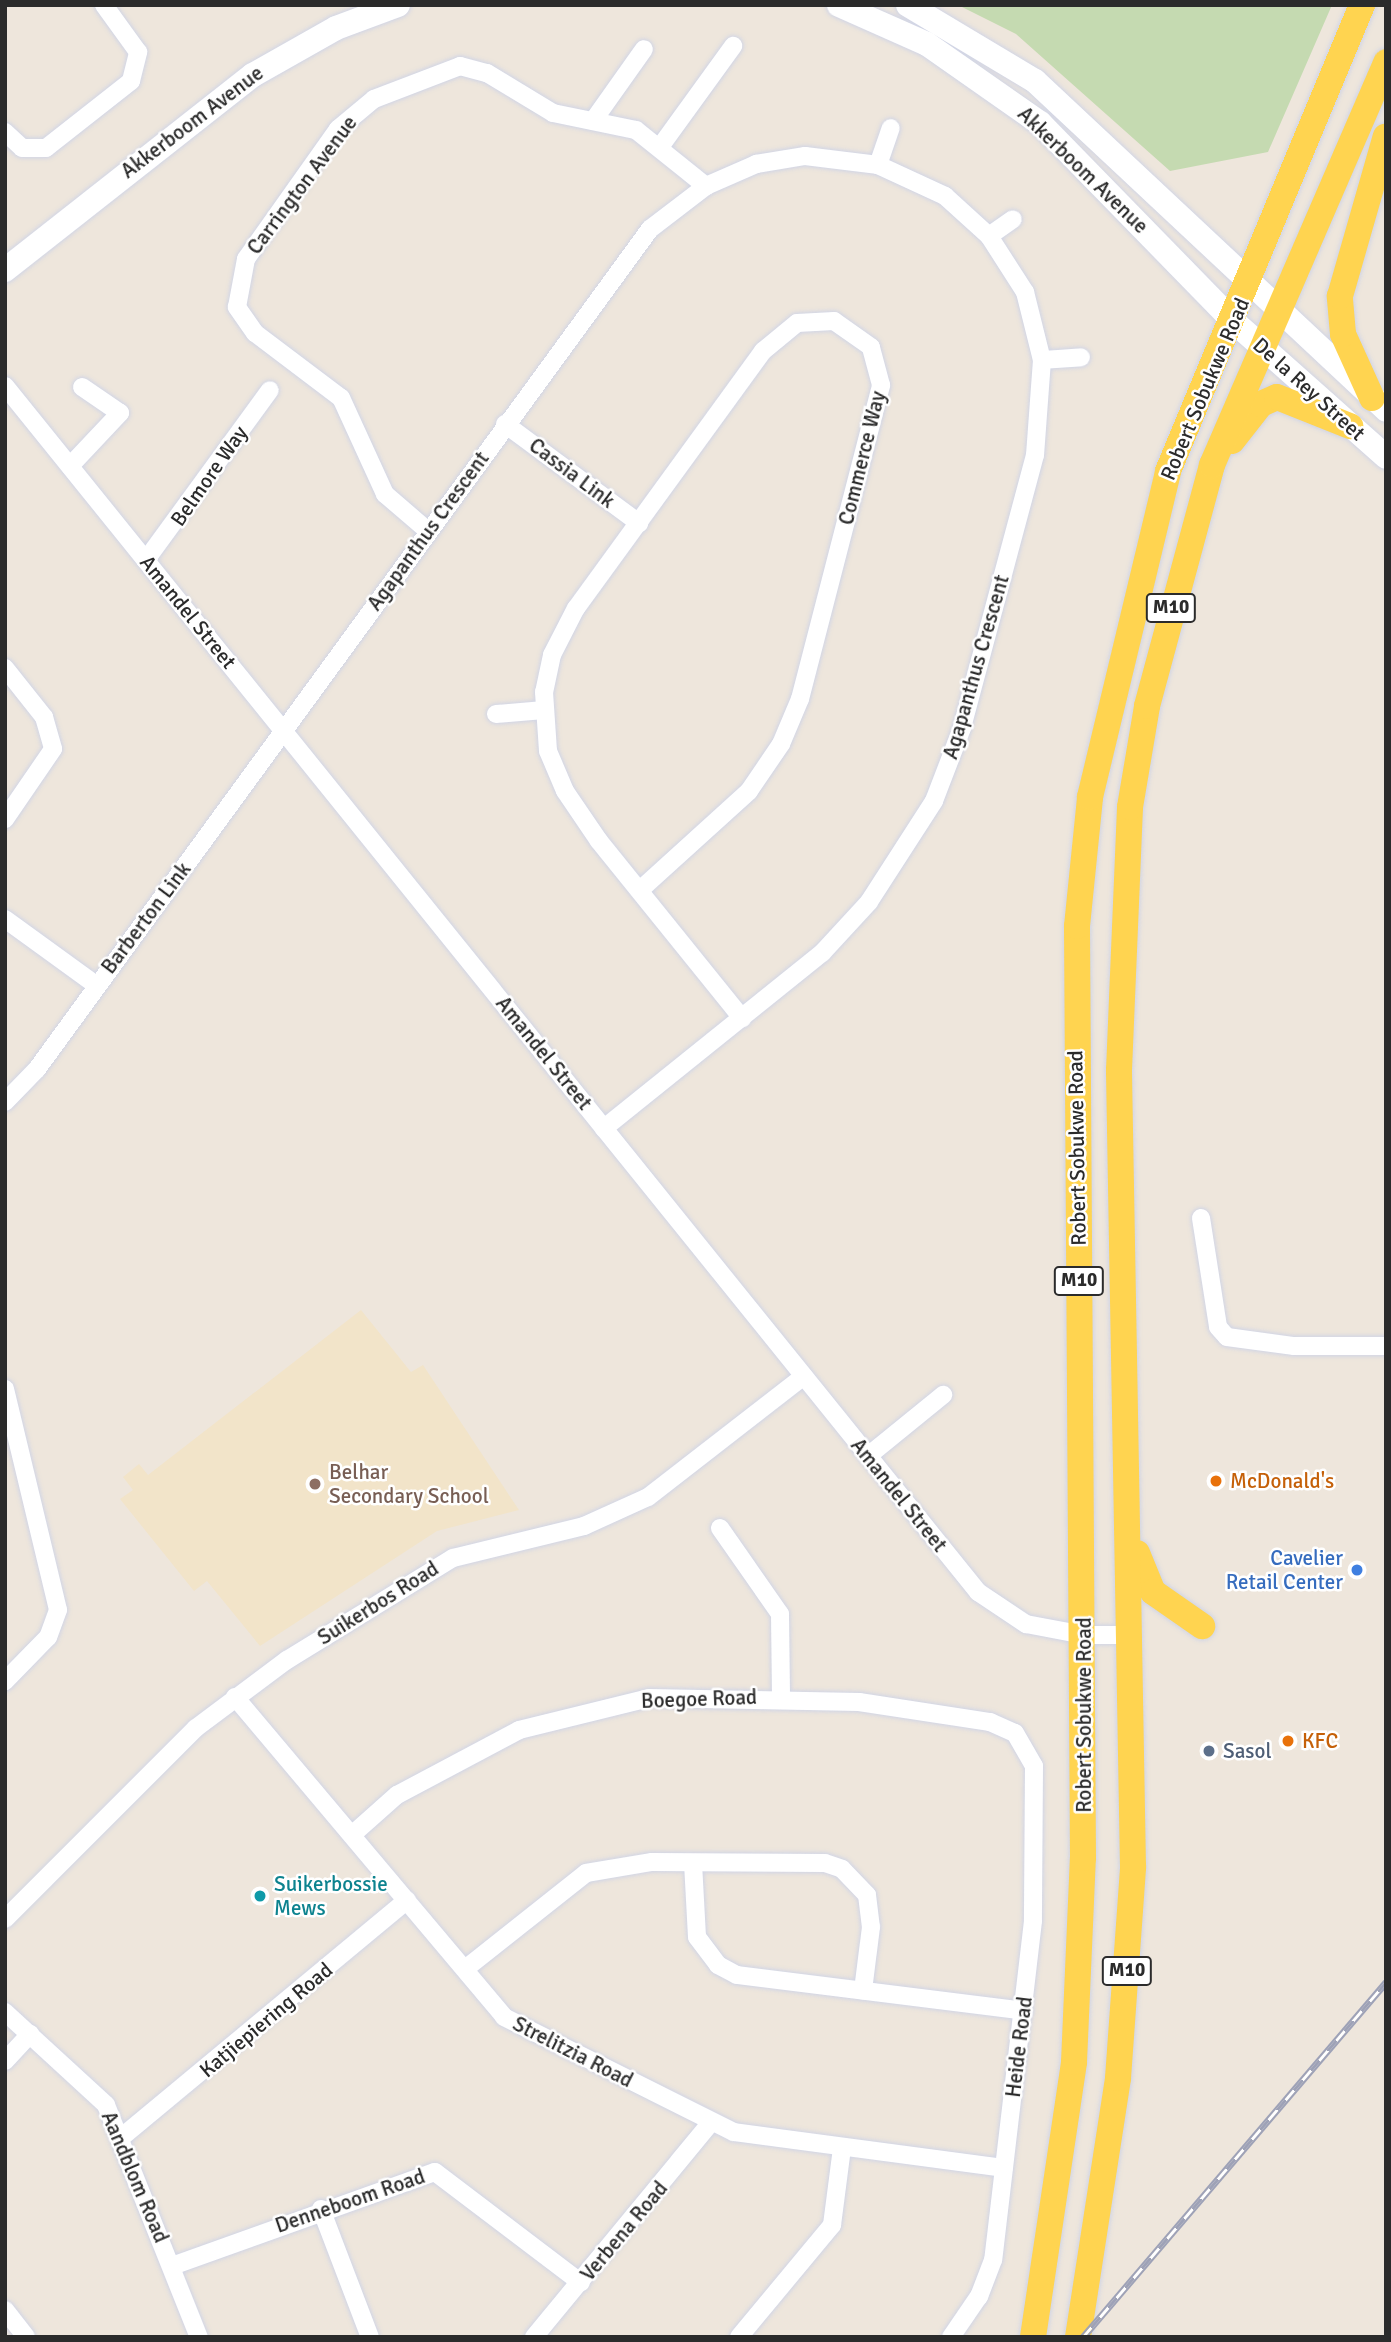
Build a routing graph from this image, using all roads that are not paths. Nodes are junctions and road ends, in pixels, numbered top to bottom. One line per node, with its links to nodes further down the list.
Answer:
1 (104, 5): 11 (street)
2 (398, 5): 18 (main road, Akkerboom Avenue)
3 (839, 5): 21 (main road, Akkerboom Avenue)
4 (908, 5): 19 (main road, Akkerboom Avenue)
5 (1362, 5): 19 (main road, Robert Sobukwe Road / M10)
6 (733, 46): 13 (street)
7 (644, 49): 9 (street)
8 (1386, 62): 20 (main road, Robert Sobukwe Road / M10)
9 (593, 121): 13 (street, Carrington Avenue); 35 (street, Carrington Avenue)
10 (891, 128): 14 (street)
11 (5, 132)
12 (1386, 136): 28 (main road)
13 (660, 147): 15 (street, Carrington Avenue)
14 (878, 165): 15 (street, Agapanthus Crescent); 17 (street, Agapanthus Crescent)
15 (706, 186): 29 (street, Agapanthus Crescent)
16 (1013, 219): 17 (street)
17 (989, 236): 24 (street, Agapanthus Crescent)
18 (5, 270)
19 (1249, 286): 20 (main road, De la Rey Street); 21 (main road, Robert Sobukwe Road / M10)
20 (1275, 312): 22 (main road, Robert Sobukwe Road / M10); 28 (main road, De la Rey Street)
21 (1233, 321): 22 (main road, De la Rey Street); 58 (main road, Robert Sobukwe Road / M10)
22 (1260, 346): 30 (main road, De la Rey Street); 33 (main road, Robert Sobukwe Road / M10)
23 (1081, 357): 24 (street)
24 (1042, 360): 45 (street, Agapanthus Crescent)
25 (5, 386): 32 (street, Amandel Street)
26 (82, 387): 32 (street)
27 (270, 390): 36 (street, Belmore Way)
28 (1379, 404)
29 (505, 424): 34 (street, Cassia Link); 35 (street, Agapanthus Crescent)
30 (1350, 426): 31 (main road, De la Rey Street); 33 (main road)
31 (1386, 457)
32 (70, 466): 36 (street, Amandel Street)
33 (1212, 466): 54 (main road, Robert Sobukwe Road / M10)
34 (639, 523): 38 (street, Commerce Way); 42 (street, Commerce Way)
35 (428, 531): 40 (street, Agapanthus Crescent)
36 (146, 560): 40 (street, Amandel Street)
37 (5, 667): 41 (street)
38 (544, 710): 39 (street); 42 (street, Commerce Way)
39 (496, 714)
40 (284, 732): 44 (street, Barberton Link); 47 (street, Amandel Street)
41 (5, 819)
42 (640, 890): 45 (street, Commerce Way)
43 (5, 919): 44 (street)
44 (96, 985): 46 (street, Barberton Link)
45 (742, 1018): 47 (street, Agapanthus Crescent)
46 (5, 1102)
47 (604, 1128): 50 (street, Amandel Street)
48 (1201, 1217): 49 (street)
49 (1386, 1346)
50 (804, 1376): 53 (street, Amandel Street); 60 (street, Suikerbos Road)
51 (5, 1390): 59 (street)
52 (943, 1395): 53 (street)
53 (868, 1456): 58 (street, Amandel Street)
54 (1130, 1525): 56 (main road); 57 (main road, Robert Sobukwe Road / M10)
55 (720, 1528): 61 (street)
56 (1202, 1626)
57 (1132, 1635): 58 (street, Amandel Street); 88 (main road, Robert Sobukwe Road / M10)
58 (1085, 1636): 87 (main road, Robert Sobukwe Road / M10)
59 (5, 1681)
60 (235, 1697): 63 (street, Strelitzia Road); 66 (street, Suikerbos Road)
61 (781, 1697): 62 (street, Boegoe Road); 63 (street, Boegoe Road)
62 (1027, 1746): 69 (street, Heide Road)
63 (353, 1834): 65 (street, Strelitzia Road)
64 (693, 1863): 67 (street); 68 (street); 68 (street)
65 (407, 1900): 67 (street, Strelitzia Road); 74 (street, Katjiepiering Road)
66 (5, 1919)
67 (465, 1969): 73 (street, Strelitzia Road)
68 (863, 1990): 69 (street)
69 (1024, 2011): 76 (street, Heide Road)
70 (5, 2012): 71 (street, Aandblom Road)
71 (30, 2034): 72 (street); 74 (street, Aandblom Road)
72 (5, 2061)
73 (711, 2122): 75 (street, Strelitzia Road); 79 (street, Verbena Road)
74 (123, 2136): 78 (street, Aandblom Road)
75 (842, 2148): 76 (street, Strelitzia Road); 85 (street)
76 (1004, 2168): 86 (street, Heide Road)
77 (321, 2209): 78 (street, Denneboom Road); 79 (street, Denneboom Road); 83 (street)
78 (172, 2266): 82 (street, Aandblom Road)
79 (581, 2283): 84 (street, Verbena Road)
80 (5, 2310): 81 (street)
81 (26, 2337)
82 (199, 2337)
83 (370, 2337)
84 (534, 2337)
85 (739, 2337)
86 (951, 2337)
87 (1032, 2337)
88 (1078, 2337)

